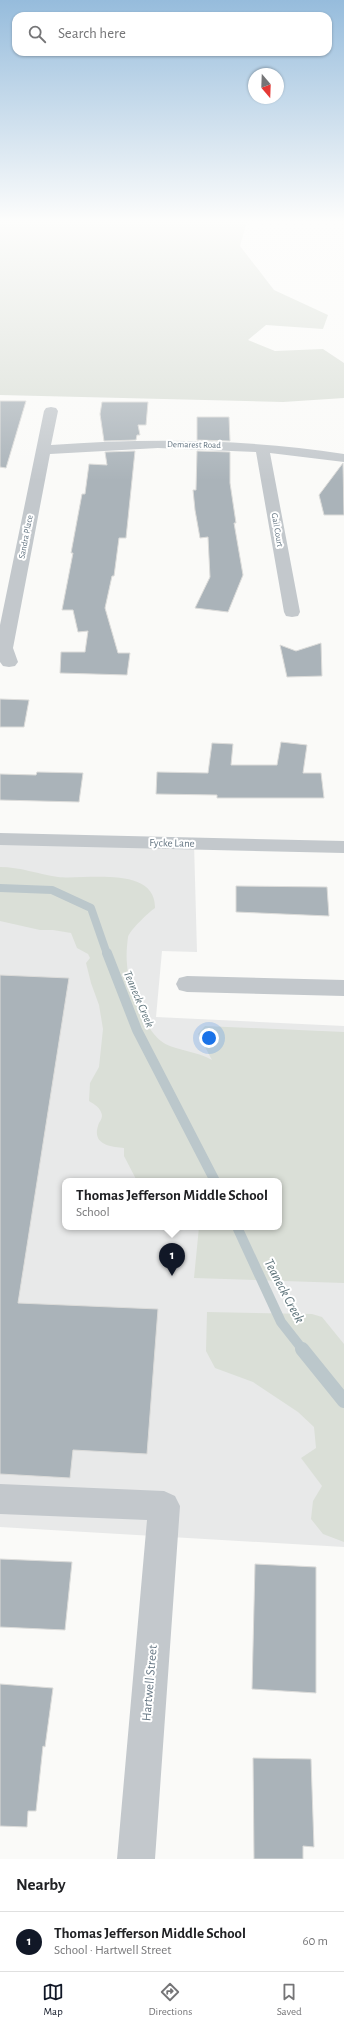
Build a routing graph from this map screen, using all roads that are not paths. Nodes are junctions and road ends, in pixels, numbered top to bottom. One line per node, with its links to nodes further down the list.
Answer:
1 (51, 411): 3 (street, Sandra Place)
2 (262, 448): 3 (street, Demarest Road); 4 (street, Demarest Road); 5 (street, Gail Court)
3 (43, 450): 6 (street, Sandra Place)
4 (344, 458)
5 (292, 612)
6 (9, 662)
7 (0, 839): 8 (street, Fycke Lane)
8 (344, 847)
9 (187, 984): 10 (street)
10 (344, 988)
11 (0, 1499): 12 (street, Hartwell Street)
12 (136, 1859)

